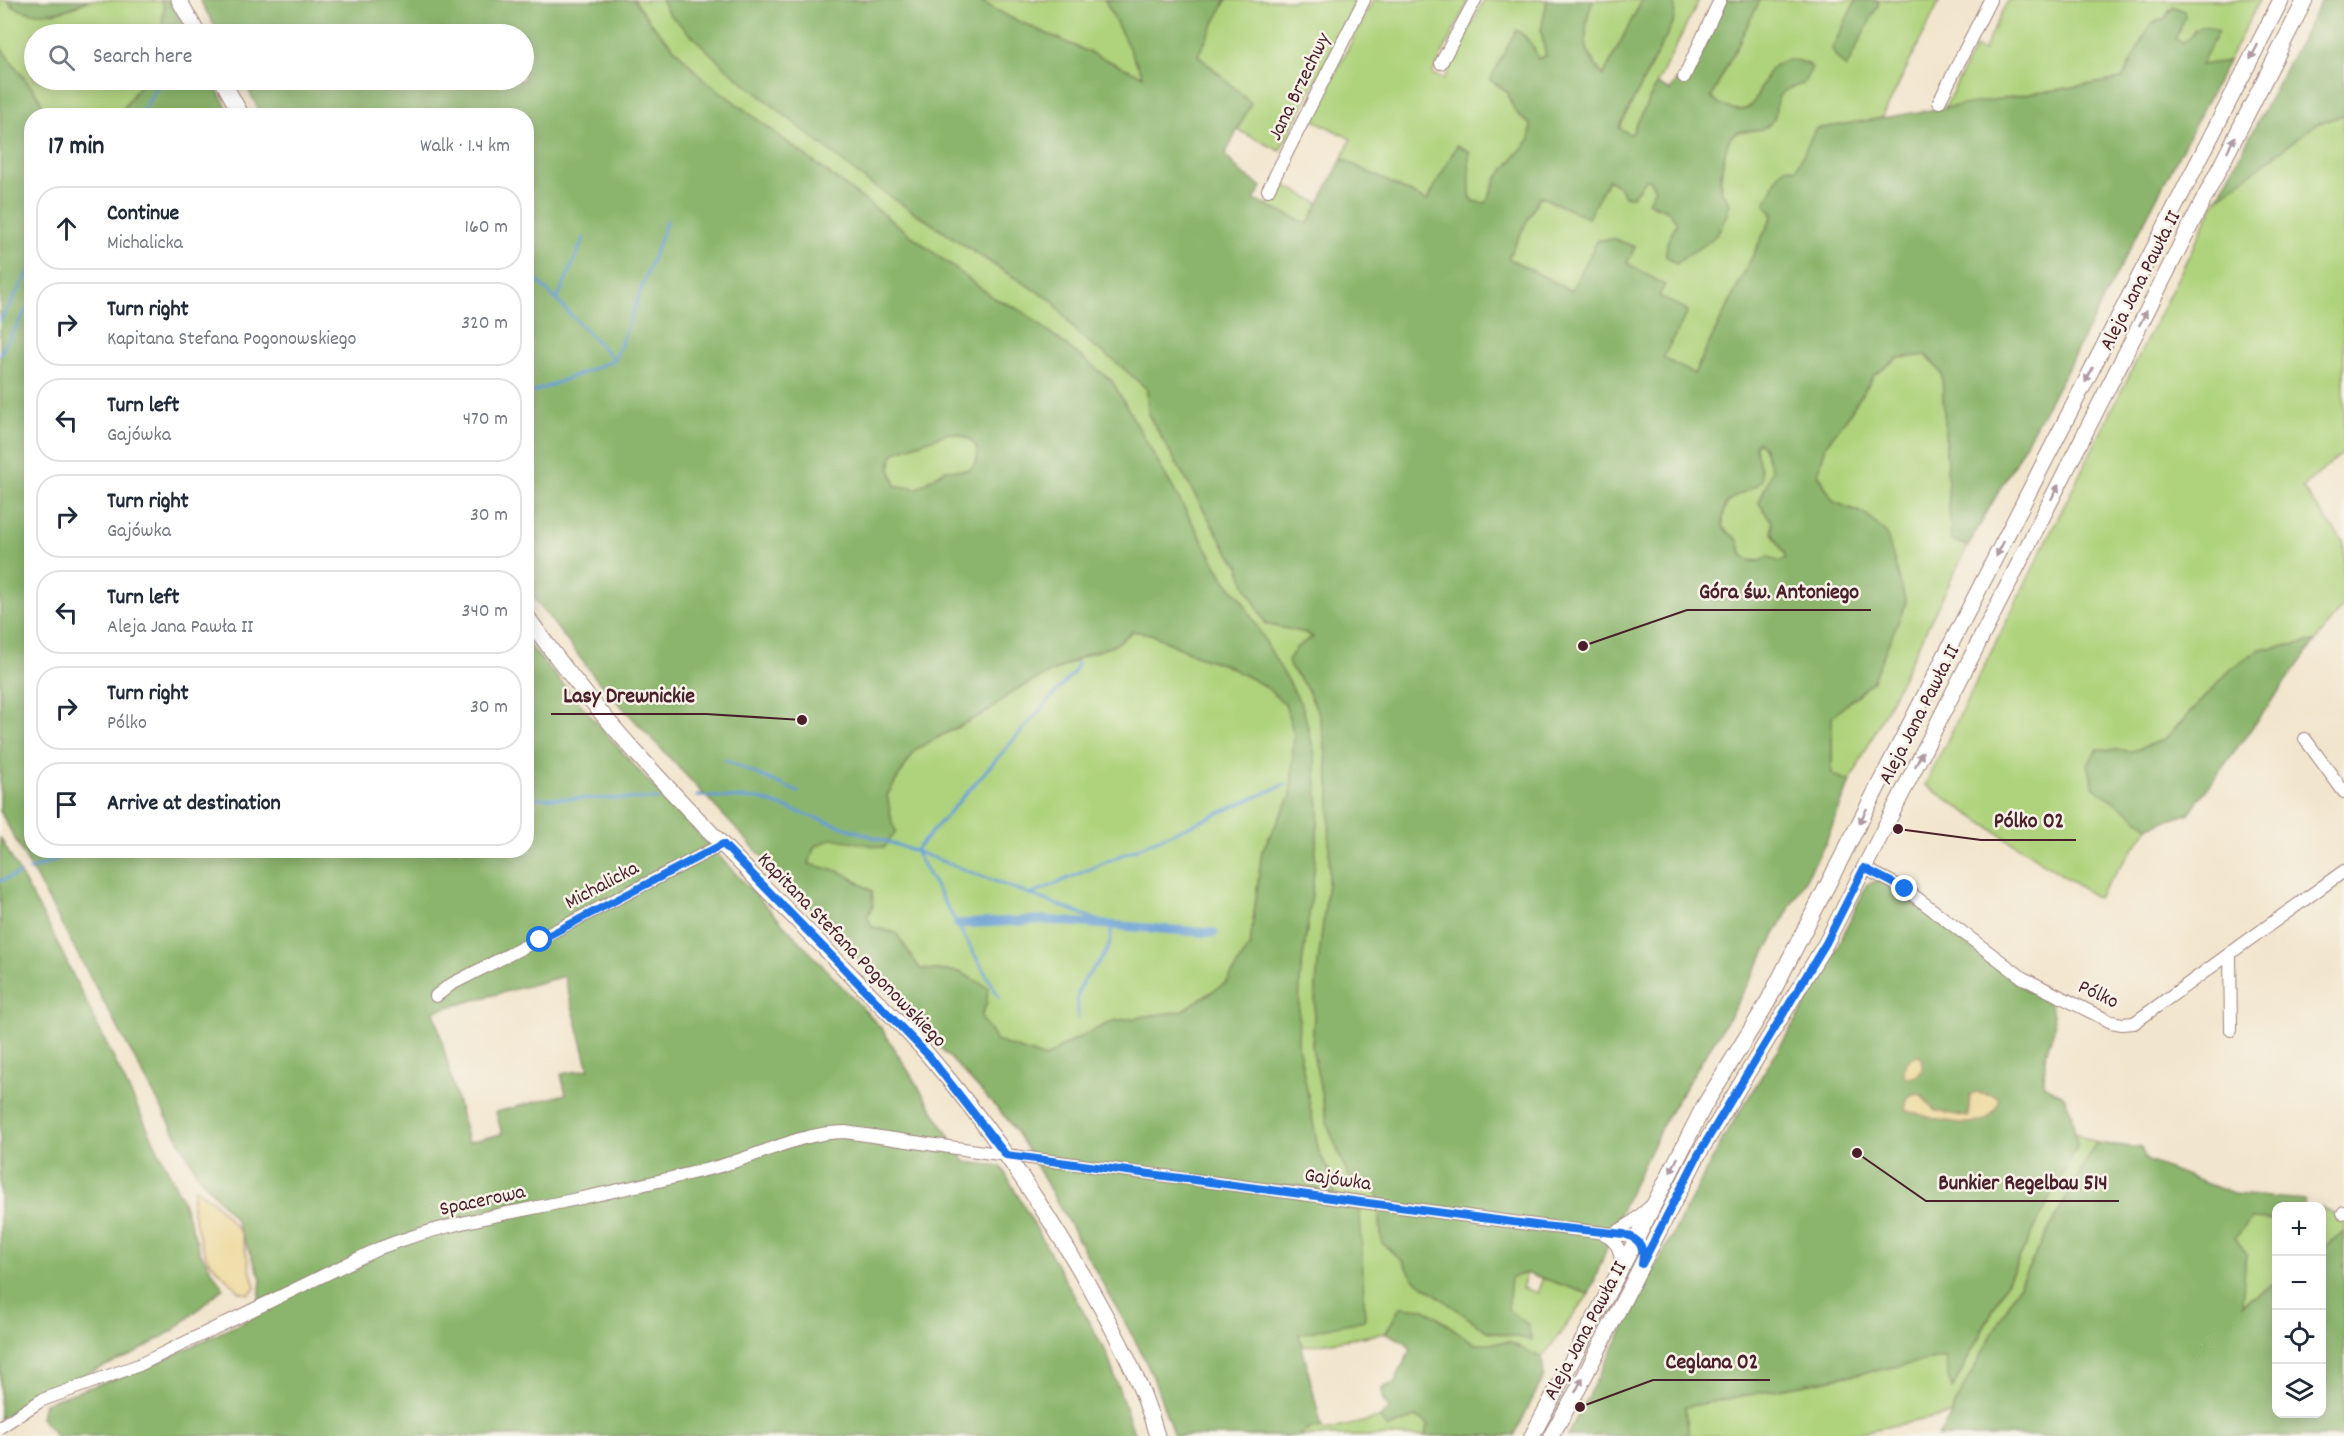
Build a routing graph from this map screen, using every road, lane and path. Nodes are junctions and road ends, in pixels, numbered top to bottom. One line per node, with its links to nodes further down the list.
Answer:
1 (179, 0): 8 (main road)
2 (1364, 0): 14 (street, Jana Brzechwy)
3 (1475, 0): 9 (street)
4 (1720, 0): 10 (street)
5 (1990, 0): 12 (street)
6 (2281, 0): 25 (main road, Aleja Jana Pawła II, one-way to 25)
7 (2305, 0): 19 (main road, Aleja Jana Pawła II, one-way to 7)
8 (192, 24)
9 (1441, 63)
10 (1684, 77)
11 (228, 90): 13 (main road)
12 (1939, 102)
13 (238, 108)
14 (1268, 190)
15 (534, 625): 18 (main road, Kapitana Stefana Pogonowskiego)
16 (2306, 739): 17 (street)
17 (2344, 792)
18 (723, 844): 22 (street, Michalicka); 24 (main road, Kapitana Stefana Pogonowskiego)
19 (1864, 868): 21 (street, Pólko); 28 (main road, Aleja Jana Pawła II)
20 (2344, 872): 21 (street, Pólko)
21 (2230, 955): 23 (street)
22 (436, 996)
23 (2231, 1030)
24 (1006, 1155): 26 (street, Gajówka); 30 (street, Spacerowa); 31 (main road, Kapitana Stefana Pogonowskiego)
25 (1656, 1200): 26 (street); 27 (main road, Aleja Jana Pawła II)
26 (1608, 1233): 27 (street, Gajówka); 29 (street)
27 (1637, 1238): 28 (street); 29 (main road, Aleja Jana Pawła II)
28 (1642, 1264): 33 (main road, Aleja Jana Pawła II, one-way to 28)
29 (1621, 1268): 32 (main road, Aleja Jana Pawła II)
30 (0, 1427)
31 (1157, 1436)
32 (1532, 1436)
33 (1551, 1436)

